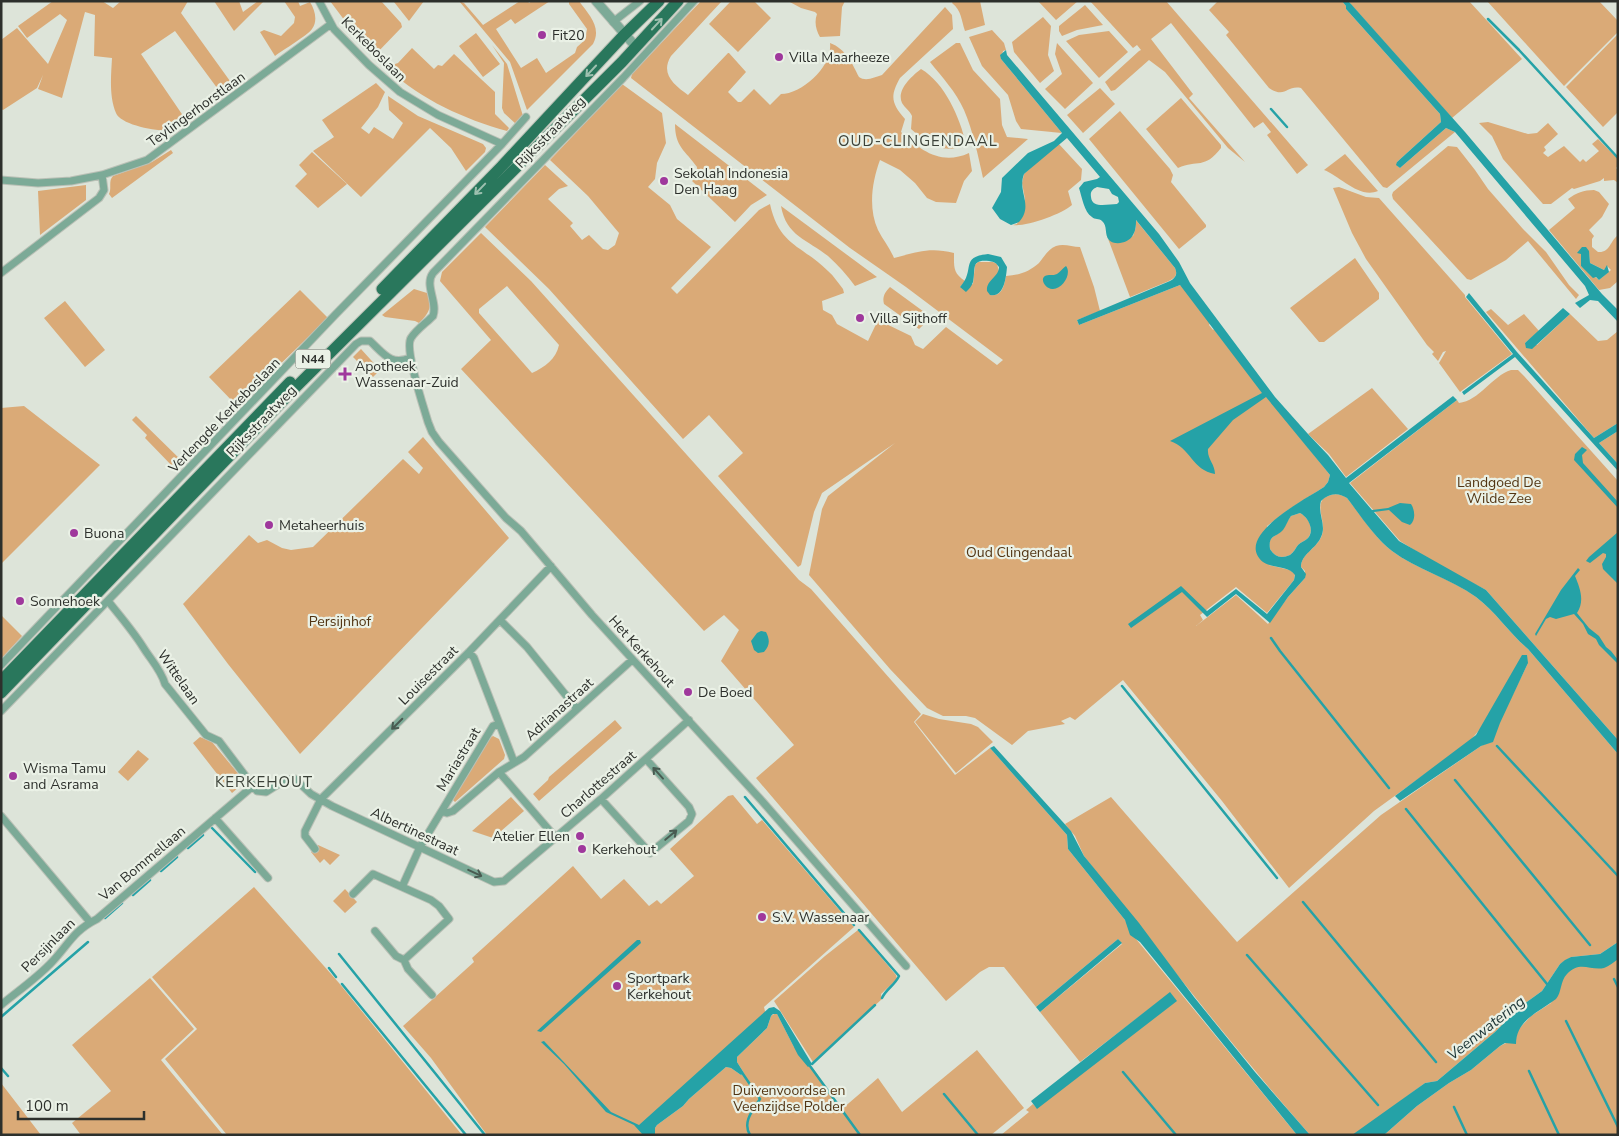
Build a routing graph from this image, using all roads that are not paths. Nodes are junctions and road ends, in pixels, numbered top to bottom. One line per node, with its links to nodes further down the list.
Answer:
1 (319, 1): 8 (street, Kerkeboslaan)
2 (596, 1): 7 (street)
3 (640, 1): 7 (street)
4 (659, 1): 9 (main road, Rijksstraatweg / N44)
5 (678, 1): 10 (main road, Rijksstraatweg / N44, one-way to 5)
6 (694, 1): 16 (street, Rijksstraatweg)
7 (613, 22): 9 (street)
8 (331, 24): 12 (street, Kerkeboslaan); 13 (street, Teylingerhorstlaan)
9 (624, 35): 10 (street); 23 (main road, Rijksstraatweg / N44, one-way to 23)
10 (636, 47): 24 (main road, Rijksstraatweg / N44)
11 (526, 117): 12 (street, Verlengde Kerkeboslaan)
12 (502, 144): 22 (street, Verlengde Kerkeboslaan)
13 (102, 175): 14 (street, Teylingerhorstlaan); 15 (street)
14 (1, 180)
15 (1, 273)
16 (410, 358): 17 (street, Het Kerkehout); 18 (street, Rijksstraatweg)
17 (551, 566): 19 (street, Louisestraat); 21 (street, Het Kerkehout)
18 (108, 601): 26 (street, Rijksstraatweg); 32 (street, Wittelaan)
19 (500, 620): 20 (street, Louisestraat); 25 (street)
20 (469, 652): 28 (street); 33 (street, Louisestraat, one-way to 33)
21 (632, 660): 25 (street, Adrianastraat); 27 (street, Het Kerkehout)
22 (1, 665)
23 (1, 681)
24 (1, 693)
25 (577, 709): 30 (street, Adrianastraat)
26 (1, 711)
27 (689, 720): 29 (street, Charlottestraat); 48 (street, Het Kerkehout)
28 (498, 724): 30 (street); 35 (street, Mariastraat)
29 (646, 759): 34 (street, Charlottestraat); 34 (street, one-way to 29)
30 (514, 762): 31 (street, Adrianastraat)
31 (499, 772): 35 (street, Mariastraat); 38 (street)
32 (253, 786): 33 (street); 37 (street, Van Bommellaan)
33 (322, 799): 39 (street, Albertinestraat); 40 (street, Louisestraat)
34 (601, 799): 38 (street, Charlottestraat)
35 (442, 811): 39 (street, Mariastraat)
36 (1, 816): 45 (street)
37 (215, 818): 41 (street); 45 (street, Van Bommellaan)
38 (556, 838): 42 (street, Charlottestraat)
39 (420, 847): 42 (street, Albertinestraat, one-way to 42); 43 (street, Mariastraat)
40 (315, 848)
41 (268, 878)
42 (499, 882)
43 (402, 887): 44 (street); 47 (street)
44 (353, 894)
45 (90, 922): 50 (street, Persijnlaan)
46 (375, 931): 47 (street)
47 (404, 960): 49 (street)
48 (906, 966)
49 (432, 996)
50 (1, 1005)

